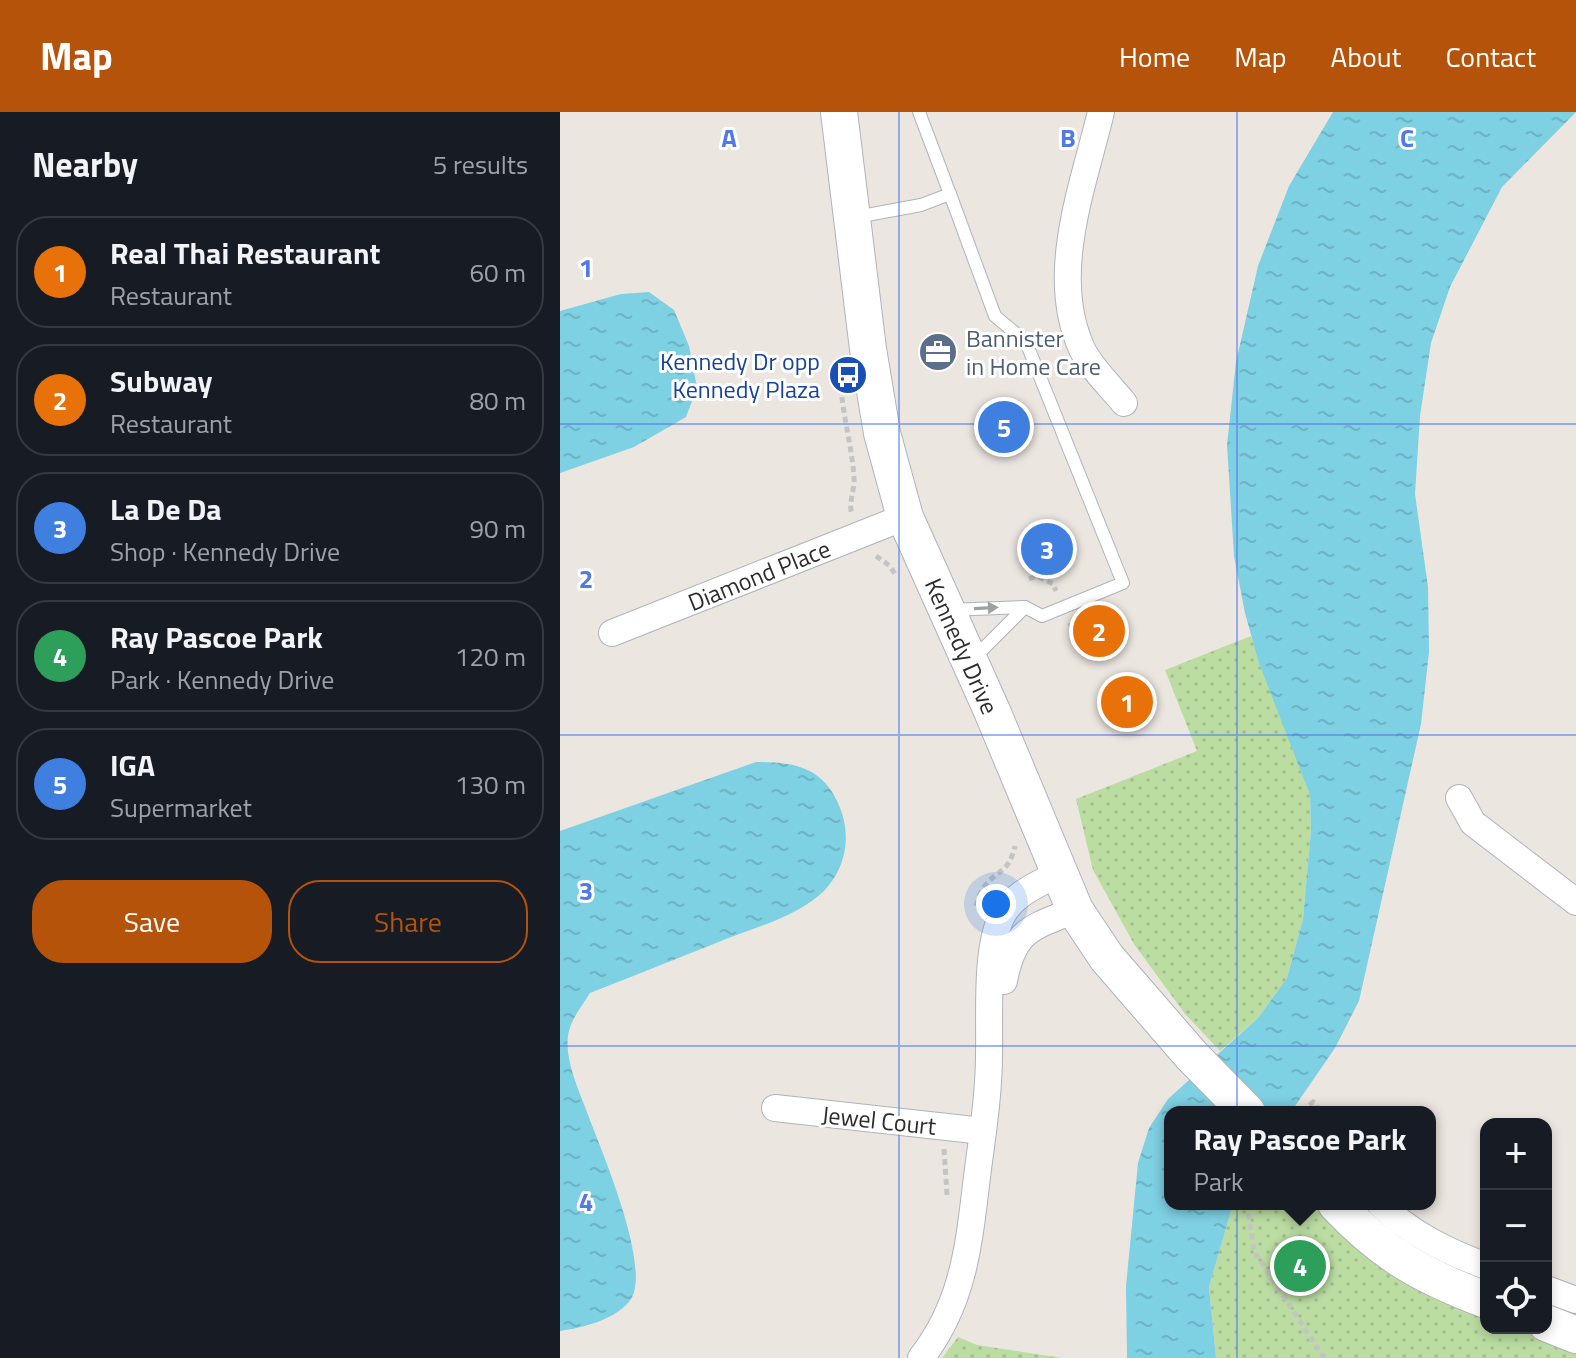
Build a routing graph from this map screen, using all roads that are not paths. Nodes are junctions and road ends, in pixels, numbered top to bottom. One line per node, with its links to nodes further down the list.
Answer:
1 (839, 112): 5 (street, Kennedy Drive)
2 (919, 112): 4 (lane)
3 (1101, 112): 6 (street)
4 (950, 194): 5 (lane); 8 (lane)
5 (853, 218): 7 (street, Kennedy Drive)
6 (1124, 403)
7 (905, 517): 9 (street, Kennedy Drive); 10 (street, Diamond Place)
8 (1025, 607): 9 (lane, one-way to 8); 11 (lane)
9 (946, 610): 11 (street, Kennedy Drive)
10 (612, 633)
11 (969, 663): 13 (street, Kennedy Drive)
12 (1459, 798): 14 (street)
13 (1059, 873): 15 (street, Kennedy Drive); 16 (street)
14 (1576, 902)
15 (1075, 910): 16 (street); 17 (street, Kennedy Drive)
16 (989, 1059): 19 (street)
17 (1241, 1106)
18 (775, 1108): 19 (street, Jewel Court)
19 (983, 1131): 28 (street)
20 (1342, 1210): 24 (street)
21 (1387, 1210): 22 (street)
22 (1480, 1263)
23 (1552, 1291): 25 (street)
24 (1480, 1297)
25 (1576, 1300)
26 (1552, 1325): 27 (street)
27 (1576, 1335)
28 (921, 1358)

